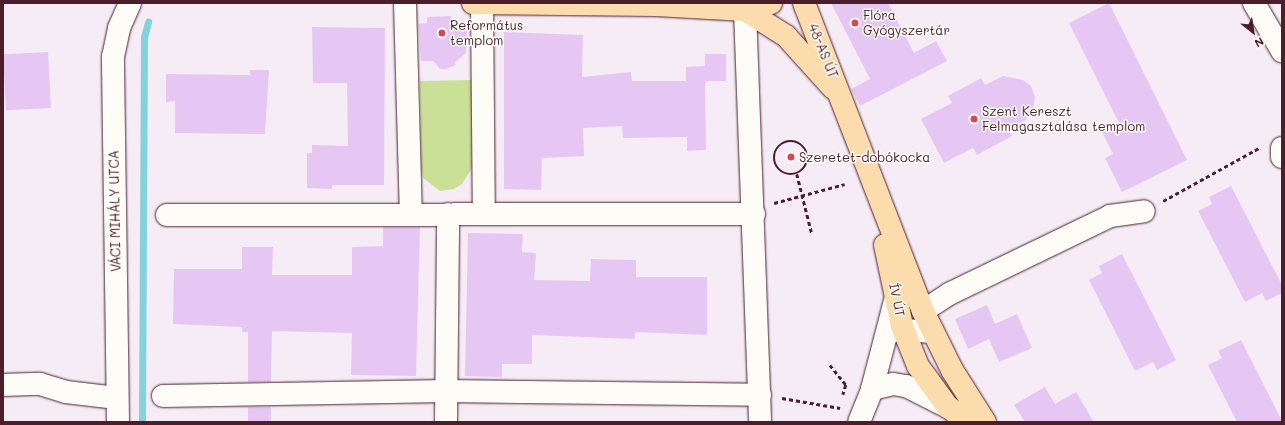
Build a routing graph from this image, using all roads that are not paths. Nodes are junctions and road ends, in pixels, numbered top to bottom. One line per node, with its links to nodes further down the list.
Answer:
1 (130, 3): 28 (street, VÁCI MIHÁLY UTCA)
2 (405, 3): 16 (street)
3 (473, 3): 4 (main road)
4 (482, 3): 8 (main road); 18 (street)
5 (771, 3): 8 (main road)
6 (804, 3): 10 (main road, 48-AS ÚT)
7 (1254, 3): 9 (street)
8 (745, 10): 10 (main road); 14 (street)
9 (1282, 51)
10 (842, 98): 12 (main road, ÍV ÚT)
11 (1272, 147): 13 (street)
12 (862, 157): 20 (main road, ÍV ÚT); 21 (main road, ÍV ÚT)
13 (1282, 157)
14 (754, 211): 18 (street); 26 (street)
15 (1144, 211): 20 (street)
16 (411, 214): 17 (street); 19 (street)
17 (448, 214): 18 (street); 25 (street)
18 (484, 214)
19 (167, 215)
20 (923, 311): 22 (main road, ÍV ÚT)
21 (893, 331): 22 (street); 24 (street); 29 (main road, ÍV ÚT)
22 (933, 332): 35 (main road, ÍV ÚT)
23 (3, 384): 28 (street)
24 (872, 389): 29 (street); 30 (street)
25 (446, 391): 26 (street); 27 (street); 32 (street)
26 (760, 395): 33 (street)
27 (163, 396)
28 (118, 398): 31 (street, VÁCI MIHÁLY UTCA)
29 (948, 408): 34 (main road, ÍV ÚT)
30 (861, 416)
31 (118, 422)
32 (446, 422)
33 (760, 422)
34 (969, 422)
35 (985, 422)

